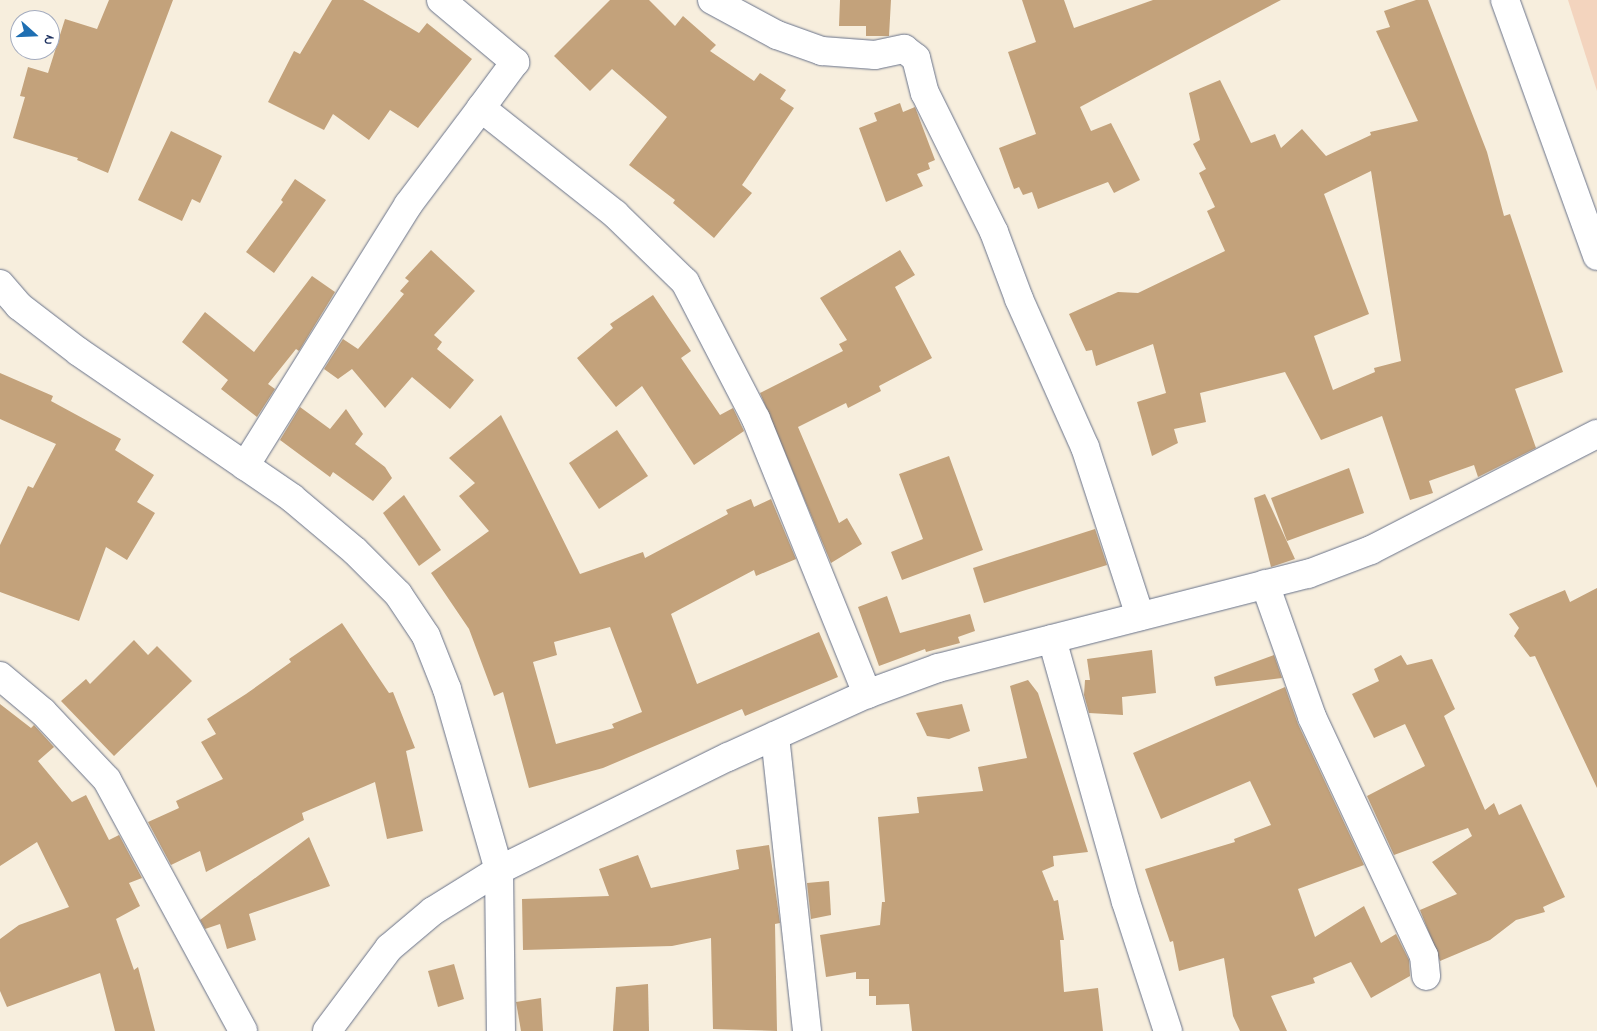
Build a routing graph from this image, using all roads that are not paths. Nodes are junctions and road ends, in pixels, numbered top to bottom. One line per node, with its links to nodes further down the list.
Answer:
1 (441, 0): 4 (street)
2 (712, 0): 11 (street)
3 (1505, 0): 5 (street)
4 (481, 108): 9 (street); 14 (street)
5 (1597, 256)
6 (0, 284): 7 (street)
7 (9, 304): 9 (street)
8 (1597, 434): 10 (street)
9 (245, 466): 16 (street)
10 (1265, 584): 11 (street); 17 (street)
11 (1140, 616): 12 (street)
12 (1052, 639): 14 (street); 22 (street)
13 (0, 676): 18 (street)
14 (867, 694): 15 (street)
15 (775, 736): 16 (street); 21 (street)
16 (499, 870): 19 (street); 20 (street)
17 (1426, 976)
18 (243, 1031)
19 (327, 1031)
20 (500, 1031)
21 (807, 1031)
22 (1168, 1031)

